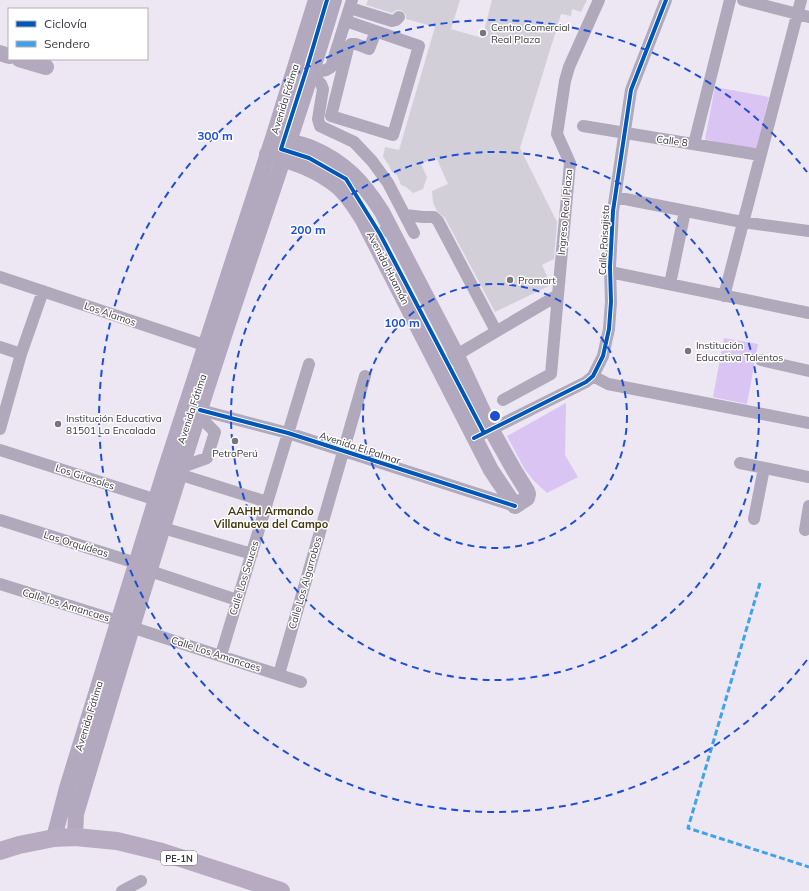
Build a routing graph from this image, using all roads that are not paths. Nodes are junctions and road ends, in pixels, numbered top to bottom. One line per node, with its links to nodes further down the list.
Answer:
1 (598, 0): 41 (street, Ingreso Real Plaza)
2 (666, 0): 19 (street, Calle Paisajista)
3 (730, 0): 23 (street)
4 (743, 0): 9 (street)
5 (801, 0): 9 (street)
6 (315, 4): 8 (main road); 14 (main road, Avenida Fátima)
7 (351, 4): 10 (street); 11 (street)
8 (332, 7): 16 (main road, Avenida Fátima)
9 (803, 16): 25 (street)
10 (399, 17)
11 (346, 21): 12 (street); 16 (street)
12 (376, 31): 17 (street); 17 (street)
13 (22, 60): 15 (main road)
14 (295, 66): 16 (street); 20 (main road, Avenida Fátima)
15 (46, 67)
16 (311, 73): 21 (main road, Avenida Fátima); 22 (street)
17 (366, 126): 22 (street)
18 (583, 126): 19 (street, Calle 8)
19 (624, 134): 23 (street, Calle 8); 27 (street, Calle Paisajista)
20 (273, 138): 21 (main road, Avenida Huamán); 24 (main road, Avenida Fátima)
21 (289, 142): 26 (main road, Avenida Fátima); 32 (main road, Avenida Huamán)
22 (354, 142): 29 (street)
23 (694, 144): 25 (street, Calle 8)
24 (267, 154): 26 (main road, Avenida Huamán); 35 (main road, Avenida Fátima)
25 (760, 156): 31 (street)
26 (283, 159): 34 (main road, Avenida Huamán); 36 (main road, Avenida Fátima)
27 (615, 197): 28 (street); 37 (street, Calle Paisajista)
28 (685, 211): 31 (street); 39 (street)
29 (405, 215): 30 (street); 30 (street)
30 (423, 217): 44 (street)
31 (742, 222): 33 (street); 42 (street)
32 (390, 228): 34 (street); 48 (main road, Avenida Huamán)
33 (809, 230)
34 (372, 238): 51 (main road, Avenida Huamán)
35 (239, 240): 36 (main road); 46 (main road, Avenida Fátima)
36 (254, 245): 46 (main road, Avenida Fátima)
37 (610, 272): 39 (street); 54 (street, Calle Paisajista)
38 (0, 277): 40 (street, Los Alamos)
39 (670, 284): 42 (street)
40 (44, 291): 46 (street, Los Alamos); 47 (street)
41 (558, 295): 44 (street); 55 (street, Ingreso Real Plaza)
42 (724, 296): 43 (street)
43 (809, 314)
44 (496, 331): 48 (street)
45 (0, 347): 47 (street)
46 (212, 348): 56 (main road, Avenida Fátima); 66 (main road, Avenida Fátima)
47 (21, 354): 58 (street)
48 (457, 356): 51 (street); 59 (main road, Avenida Huamán)
49 (761, 360): 52 (street)
50 (309, 364): 60 (street, Calle Los Sauces)
51 (438, 366): 61 (main road, Avenida Huamán)
52 (809, 371)
53 (364, 376): 63 (street, Calle Los Algarrobos)
54 (593, 376): 57 (street); 59 (street, Calle Paisajista)
55 (503, 400)
56 (199, 413): 60 (street, Avenida El Palmar); 66 (main road, Avenida Fátima); 66 (street)
57 (809, 423)
58 (0, 429)
59 (491, 429): 61 (street, Calle Paisajista); 70 (main road, Avenida Huamán)
60 (288, 433): 63 (street, Avenida El Palmar); 69 (street, Calle Los Sauces)
61 (474, 438): 70 (main road, Avenida Huamán)
62 (0, 450): 68 (street, Los Girasoles)
63 (343, 450): 70 (street, Avenida El Palmar); 82 (street, Calle Los Algarrobos)
64 (740, 463): 65 (street)
65 (764, 468): 67 (street); 72 (street)
66 (175, 470): 68 (main road, Avenida Fátima); 69 (street)
67 (809, 477)
68 (163, 502): 74 (main road, Avenida Fátima); 77 (main road, Avenida Fátima)
69 (267, 502): 76 (street, Calle Los Sauces)
70 (515, 506)
71 (809, 506): 75 (street)
72 (754, 519)
73 (0, 520): 77 (street, Las Orquídeas)
74 (162, 528): 76 (street); 77 (main road, Avenida Fátima)
75 (804, 530)
76 (252, 554): 79 (street, Calle Los Sauces)
77 (143, 567): 79 (street, Las Orquídeas); 80 (main road, Avenida Fátima)
78 (0, 584): 80 (street, Calle los Amancaes)
79 (237, 600): 81 (street, Calle Los Sauces)
80 (124, 624): 81 (street, Calle Los Amancaes); 84 (main road, Avenida Fátima); 85 (main road, Avenida Fátima)
81 (221, 655): 82 (street, Calle Los Amancaes)
82 (279, 674): 83 (street, Calle Los Amancaes)
83 (301, 682)
84 (75, 837): 85 (highway, PE-1N); 89 (highway, PE-1N)
85 (54, 838): 86 (highway, PE-1N)
86 (0, 851)
87 (141, 881): 88 (street)
88 (122, 891)
89 (280, 891)

